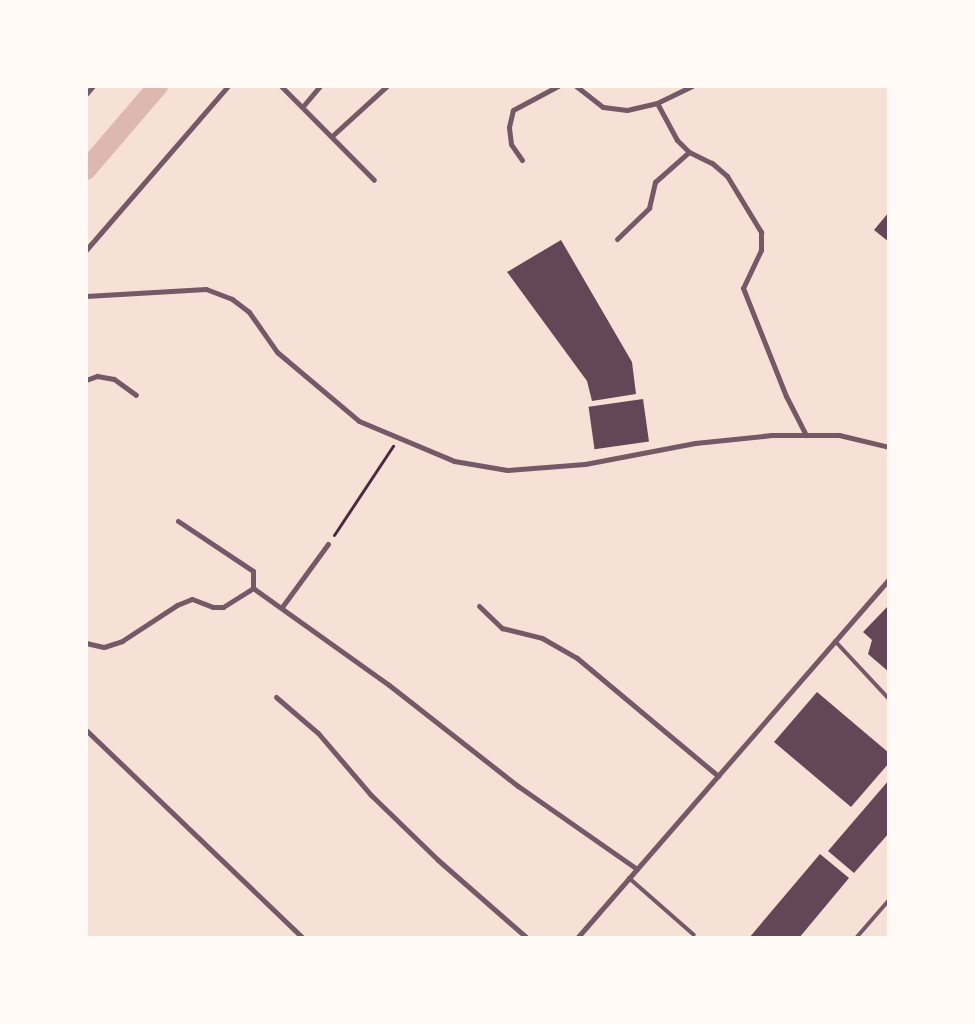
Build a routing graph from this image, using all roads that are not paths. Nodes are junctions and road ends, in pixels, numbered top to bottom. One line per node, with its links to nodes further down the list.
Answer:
1 (93, 86): 9 (street)
2 (228, 86): 17 (street)
3 (281, 86): 11 (street)
4 (320, 86): 11 (street)
5 (387, 86): 12 (street)
6 (558, 86): 14 (street)
7 (576, 86): 10 (street)
8 (692, 86): 10 (street)
9 (86, 94)
10 (657, 103): 13 (street)
11 (304, 106): 12 (street)
12 (332, 136): 15 (street)
13 (689, 152): 16 (street); 21 (street)
14 (522, 160)
15 (374, 180)
16 (617, 239)
17 (86, 250)
18 (86, 296): 21 (street)
19 (86, 380): 20 (street)
20 (136, 395)
21 (806, 435): 22 (street)
22 (889, 447)
23 (178, 521): 26 (street)
24 (328, 544): 28 (street)
25 (889, 580): 29 (street)
26 (253, 588): 28 (street); 30 (street)
27 (479, 606): 34 (street)
28 (282, 607): 35 (street)
29 (835, 641): 32 (lane); 34 (street)
30 (86, 643)
31 (276, 697): 40 (street)
32 (889, 699)
33 (86, 730): 39 (street)
34 (718, 776): 35 (street)
35 (638, 869): 36 (street)
36 (630, 878): 38 (lane); 41 (street)
37 (889, 900): 42 (lane)
38 (694, 935)
39 (303, 938)
40 (527, 938)
41 (578, 938)
42 (856, 938)

